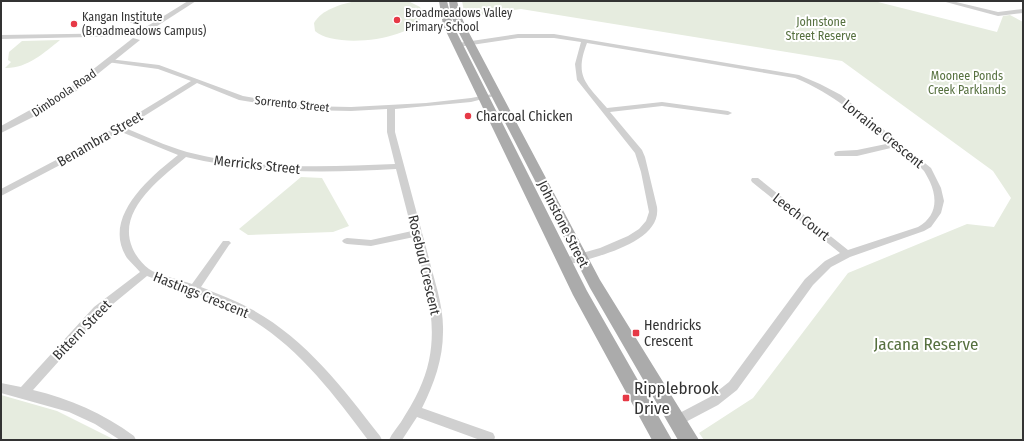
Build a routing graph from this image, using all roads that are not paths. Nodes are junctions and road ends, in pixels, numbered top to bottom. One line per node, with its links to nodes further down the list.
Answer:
1 (193, 1): 7 (street, Dimboola Road)
2 (453, 1): 4 (main road); 9 (main road, Johnstone Street)
3 (945, 1): 5 (street)
4 (443, 2): 9 (main road, Johnstone Street)
5 (1023, 11)
6 (1, 37): 7 (street)
7 (135, 37): 10 (street, Dimboola Road)
8 (585, 41): 9 (street, Lorraine Crescent); 14 (street); 18 (street, Lorraine Crescent)
9 (463, 44): 12 (main road, Johnstone Street)
10 (109, 61): 11 (street, Sorrento Street); 17 (street, Dimboola Road)
11 (196, 81): 13 (street, Sorrento Street); 16 (street, Benambra Street)
12 (488, 96): 13 (street, Sorrento Street); 28 (main road, Johnstone Street); 29 (main road, Johnstone Street)
13 (391, 107): 21 (street, Rosebud Crescent)
14 (605, 110): 15 (street); 28 (street)
15 (728, 113)
16 (120, 129): 19 (street, Merricks Street); 23 (street, Benambra Street)
17 (1, 130)
18 (897, 144): 20 (street); 27 (street, Lorraine Crescent)
19 (184, 154): 21 (street, Merricks Street); 30 (street, Hastings Crescent)
20 (838, 154)
21 (400, 166): 24 (street, Rosebud Crescent)
22 (755, 180): 27 (street, Leech Court)
23 (1, 194)
24 (417, 233): 25 (street); 34 (street, Rosebud Crescent)
25 (347, 242)
26 (226, 243): 31 (street)
27 (847, 254): 35 (street, Lorraine Crescent)
28 (580, 257): 29 (street); 35 (main road, Johnstone Street)
29 (564, 262): 40 (main road, Johnstone Street)
30 (146, 272): 31 (street, Hastings Crescent); 33 (street, Bittern Street)
31 (194, 289): 38 (street, Hastings Crescent)
32 (1, 388): 33 (street)
33 (23, 393): 37 (street)
34 (415, 411): 36 (street); 39 (street, Rosebud Crescent)
35 (676, 421): 41 (main road, Johnstone Street)
36 (489, 437)
37 (130, 440)
38 (376, 440)
39 (395, 440)
40 (662, 440)
41 (689, 440)

